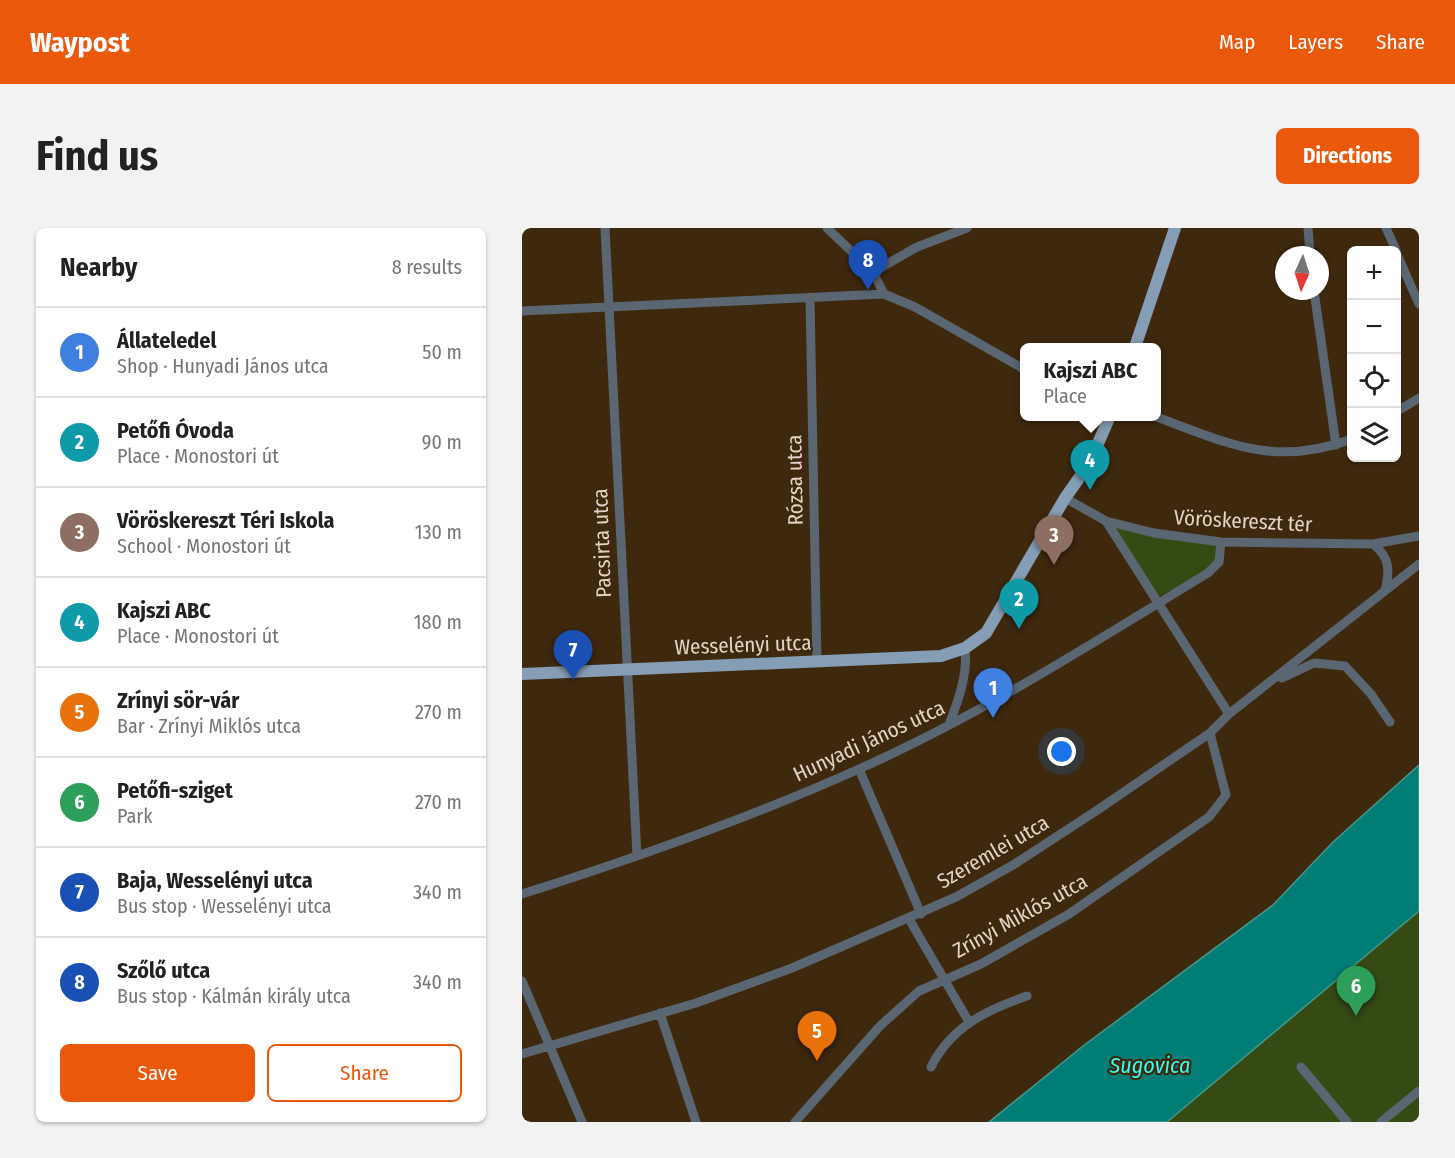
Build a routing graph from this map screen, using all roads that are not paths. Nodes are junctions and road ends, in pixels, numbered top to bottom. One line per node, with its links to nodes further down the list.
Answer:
1 (605, 228): 15 (street, Pacsirta utca)
2 (827, 228): 10 (street)
3 (967, 228): 10 (street)
4 (1175, 228): 17 (main road)
5 (1308, 228): 7 (street)
6 (1386, 228): 8 (street)
7 (1309, 246)
8 (1394, 246)
9 (1401, 263): 14 (street)
10 (873, 272): 11 (street)
11 (884, 294): 12 (street); 18 (street)
12 (810, 298): 15 (street); 34 (street, Rózsa utca)
13 (1315, 300): 24 (street)
14 (1419, 304)
15 (610, 308): 16 (street); 35 (street, Pacsirta utca)
16 (522, 311)
17 (1137, 343)
18 (1020, 367)
19 (1419, 398): 20 (street)
20 (1401, 409)
21 (1161, 419): 24 (street)
22 (1108, 421): 25 (main road)
23 (1347, 441): 24 (street)
24 (1336, 445)
25 (1065, 498): 26 (street, Vöröskereszt tér); 33 (main road)
26 (1106, 521): 28 (street, Vöröskereszt tér); 32 (street)
27 (1419, 536): 29 (street, Vöröskereszt tér)
28 (1221, 542): 29 (street, Vöröskereszt tér); 32 (street, Hunyadi János utca)
29 (1373, 544): 31 (street)
30 (1419, 564): 31 (street, Szeremlei utca)
31 (1385, 591): 37 (street, Szeremlei utca)
32 (1158, 603): 38 (street); 40 (street, Hunyadi János utca)
33 (965, 648): 34 (main road, Wesselényi utca); 40 (street)
34 (817, 662): 35 (main road, Wesselényi utca)
35 (626, 669): 36 (main road, Wesselényi utca); 43 (street, Pacsirta utca)
36 (522, 674)
37 (1266, 686): 38 (street, Szeremlei utca); 39 (street)
38 (1229, 714): 41 (street, Szeremlei utca)
39 (1390, 722)
40 (948, 725): 42 (street, Hunyadi János utca)
41 (1210, 733): 45 (street, Szeremlei utca); 47 (street, Zrínyi Miklós utca)
42 (860, 769): 43 (street, Hunyadi János utca); 45 (street)
43 (637, 856): 44 (street, Hunyadi János utca)
44 (522, 894)
45 (921, 914): 46 (street, Szeremlei utca)
46 (909, 919): 47 (street); 50 (street, Szeremlei utca)
47 (944, 978): 51 (street); 59 (street, Zrínyi Miklós utca)
48 (522, 981): 52 (street)
49 (1027, 996): 51 (street)
50 (660, 1013): 52 (street, Szeremlei utca); 58 (street)
51 (969, 1022): 54 (street)
52 (548, 1046): 53 (street, Szeremlei utca); 57 (street)
53 (522, 1054)
54 (931, 1067)
55 (1301, 1067): 60 (street)
56 (1419, 1091): 61 (street)
57 (582, 1122)
58 (696, 1122)
59 (795, 1122)
60 (1347, 1122)
61 (1381, 1122)

